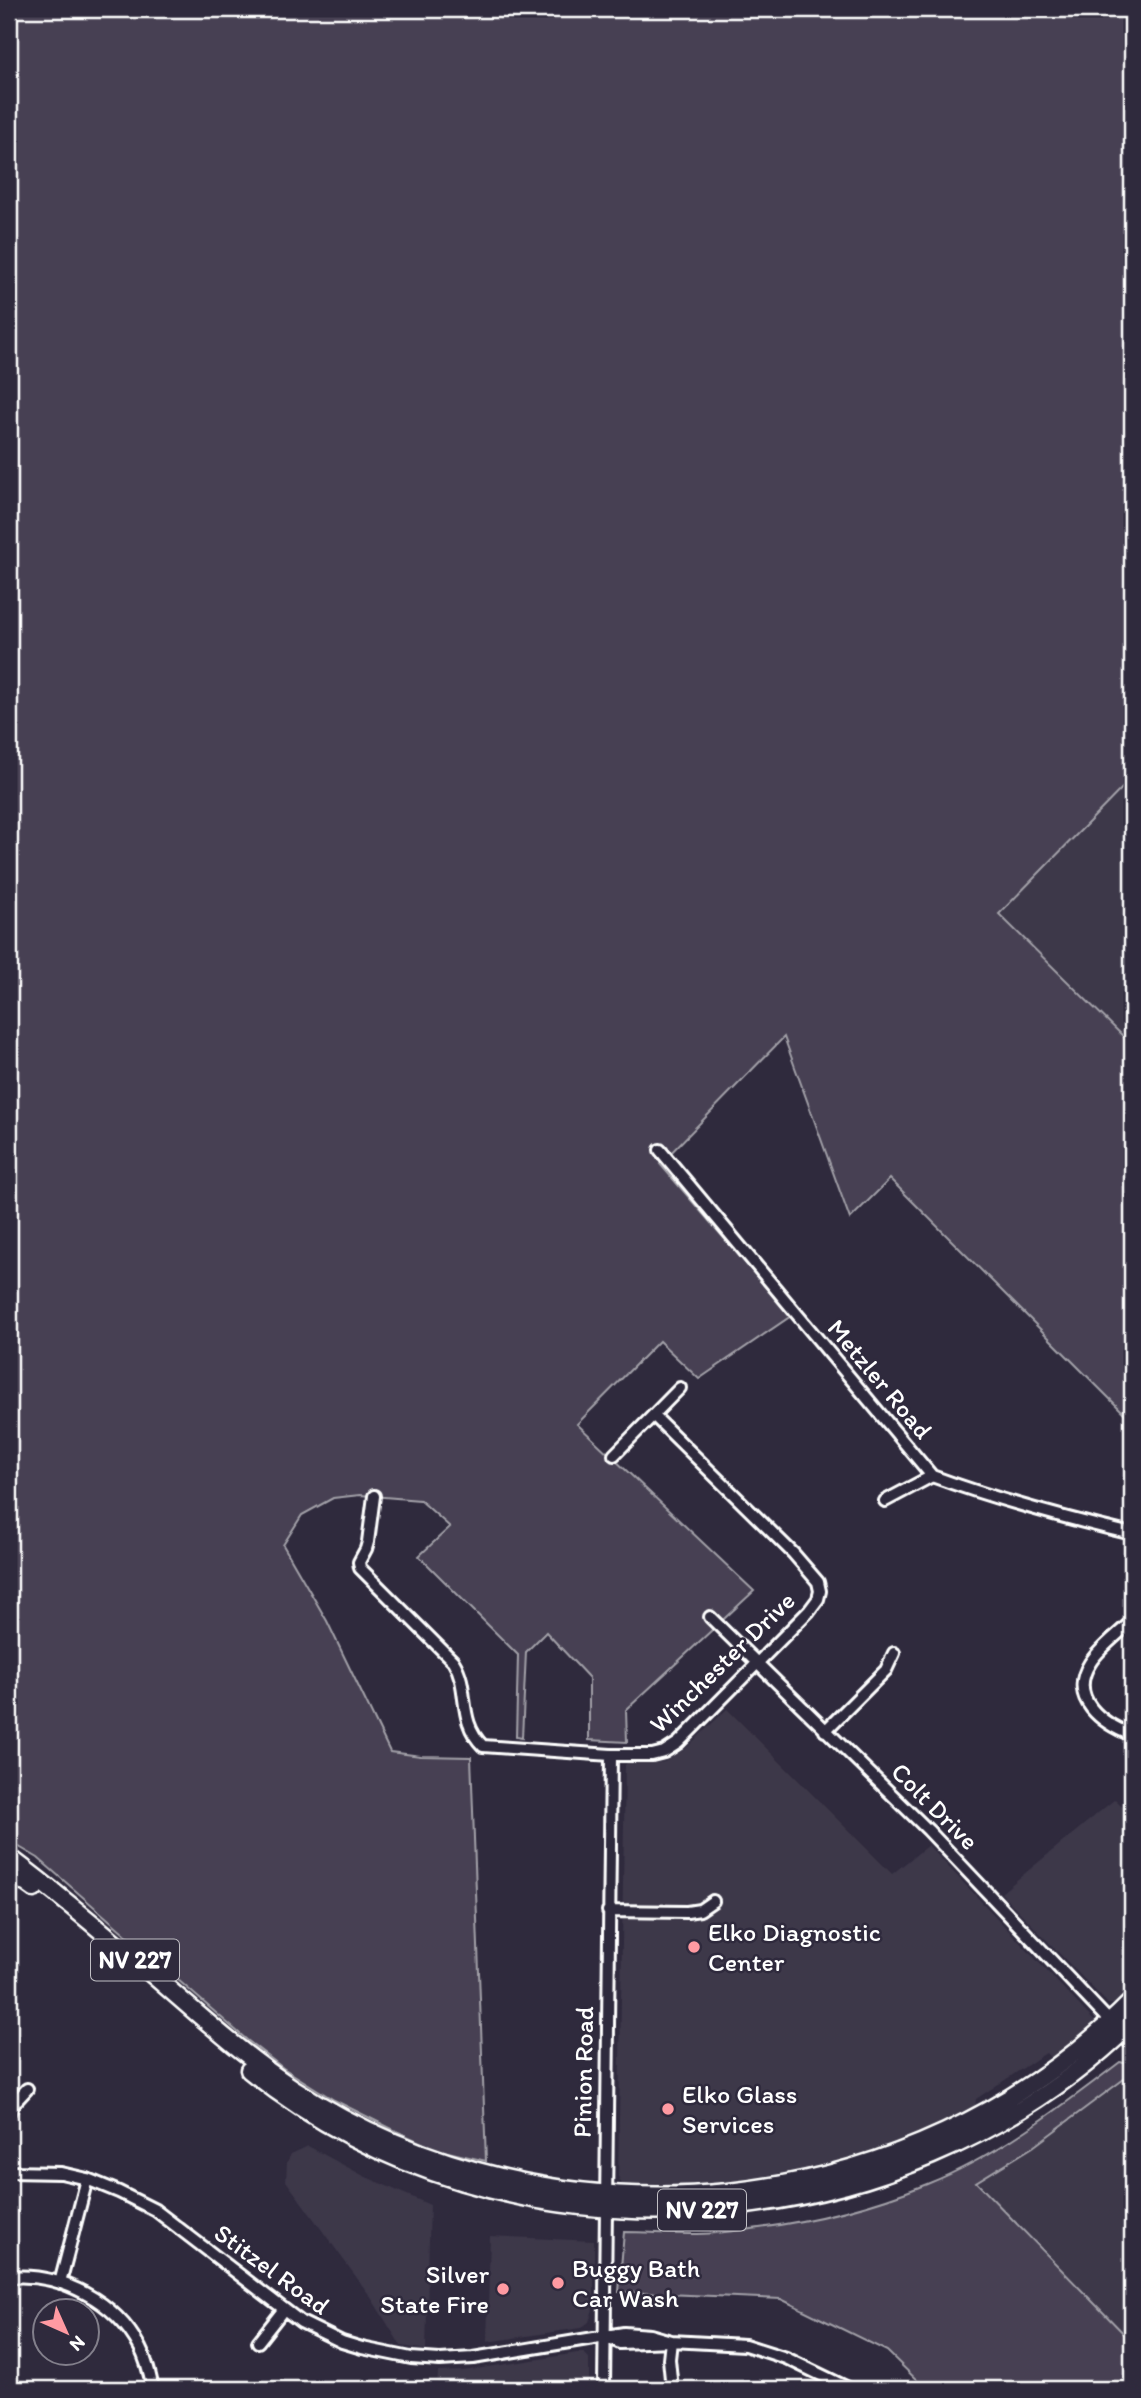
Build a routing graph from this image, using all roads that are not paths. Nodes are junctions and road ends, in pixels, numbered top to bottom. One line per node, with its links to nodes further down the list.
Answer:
1 (660, 1150): 5 (street, Metzler Road)
2 (680, 1388): 3 (street)
3 (653, 1416): 4 (street); 12 (street, Winchester Drive)
4 (614, 1455)
5 (932, 1476): 7 (street); 8 (street, Metzler Road)
6 (374, 1496): 15 (street, Winchester Drive)
7 (885, 1501)
8 (1132, 1534)
9 (710, 1617): 12 (street, Colt Drive)
10 (1132, 1621): 14 (street)
11 (894, 1653): 13 (street)
12 (757, 1663): 13 (street, Colt Drive); 15 (street, Winchester Drive)
13 (825, 1731): 21 (street, Colt Drive)
14 (1132, 1735)
15 (611, 1755): 19 (street, Pinion Road)
16 (9, 1857): 26 (main road, NV 227)
17 (9, 1871): 26 (main road, NV 227)
18 (713, 1901): 19 (street)
19 (608, 1911): 26 (street, Pinion Road)
20 (1132, 2001): 21 (main road, NV 227)
21 (1124, 2031): 26 (main road, NV 227)
22 (27, 2089): 23 (street)
23 (9, 2113)
24 (9, 2172): 25 (street, Stitzel Road)
25 (87, 2179): 28 (street); 29 (street, Stitzel Road)
26 (605, 2200): 30 (street, Pinion Road)
27 (9, 2277): 28 (street)
28 (60, 2283): 33 (street)
29 (284, 2309): 30 (street, Stitzel Road); 32 (street)
30 (606, 2336): 31 (street, Stitzel Road); 34 (street, Pinion Road)
31 (671, 2341): 35 (street); 36 (street, Stitzel Road)
32 (258, 2342)
33 (153, 2389)
34 (604, 2389)
35 (672, 2389)
36 (850, 2389)

